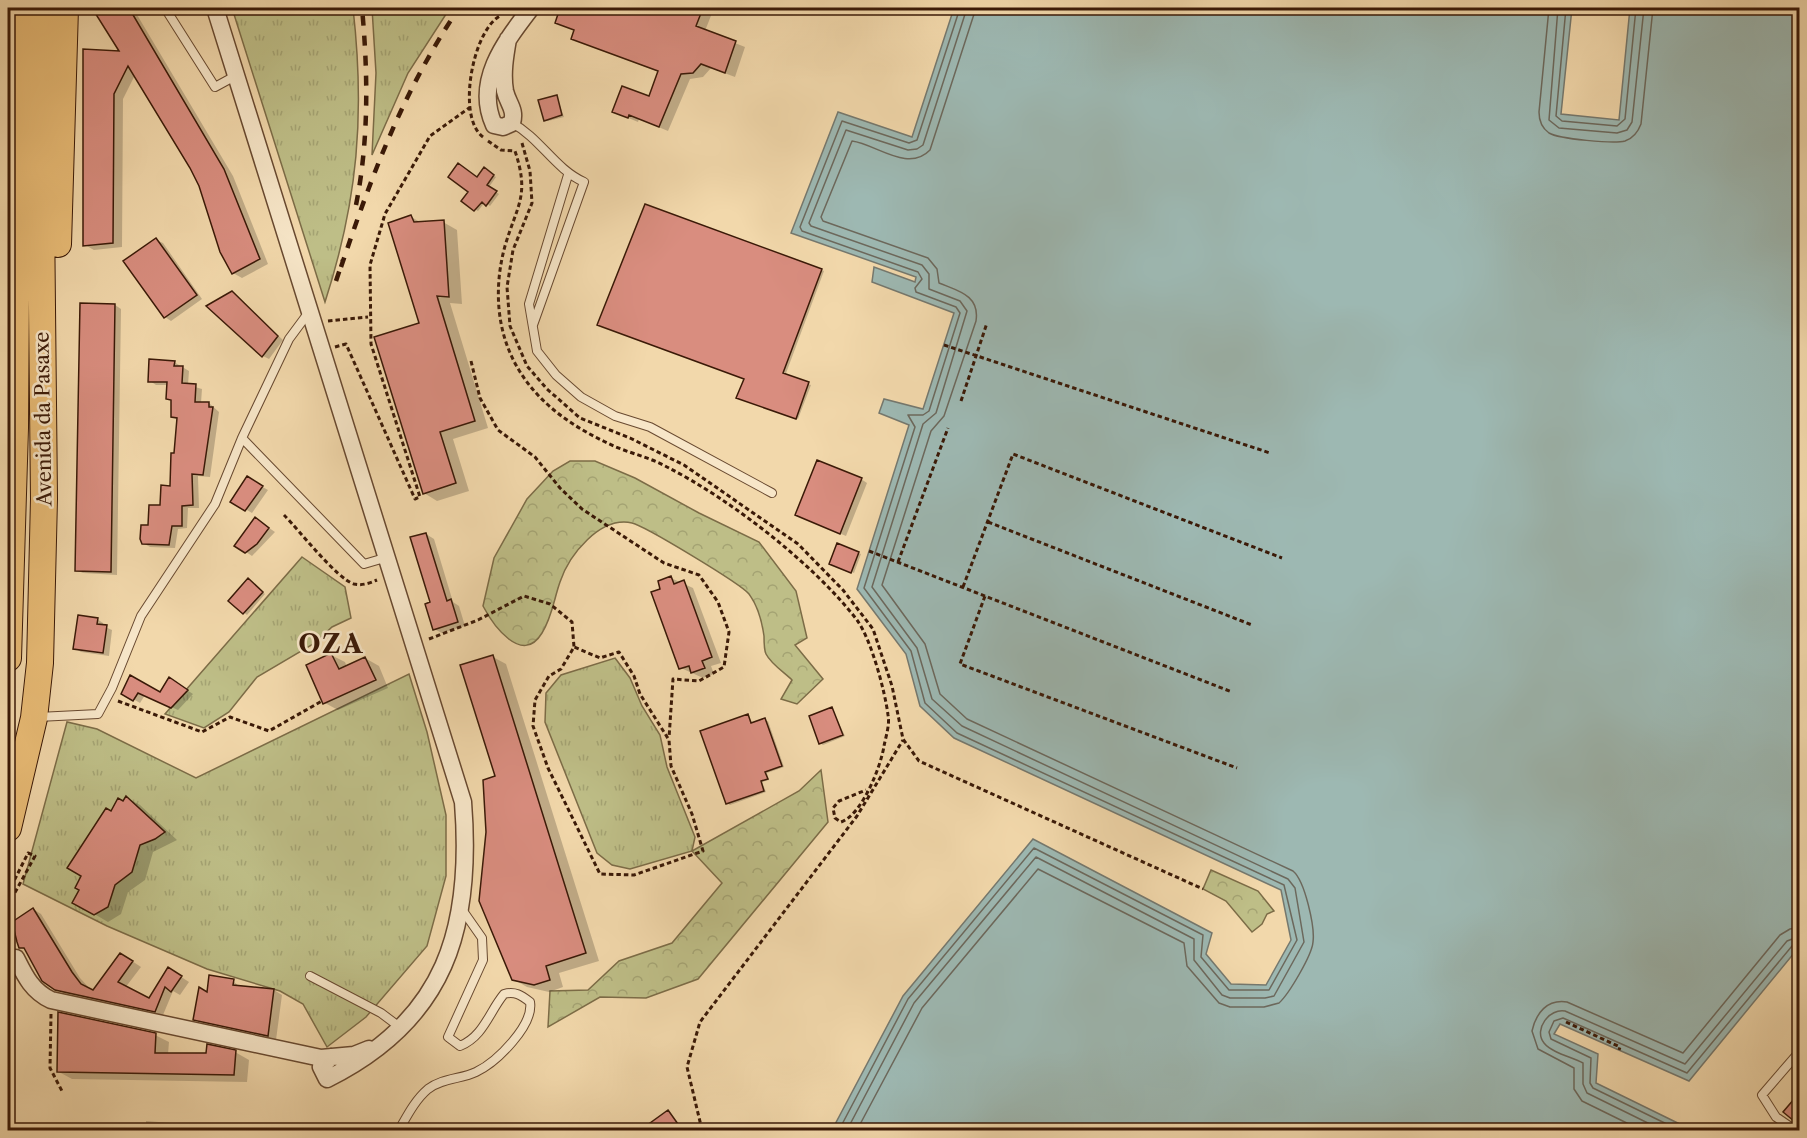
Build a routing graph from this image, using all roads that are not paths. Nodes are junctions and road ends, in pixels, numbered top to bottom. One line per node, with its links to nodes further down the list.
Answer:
1 (18, 8): 14 (main road, Avenida da Pasaxe)
2 (41, 8): 17 (main road, Avenida da Pasaxe)
3 (65, 8): 17 (main road)
4 (165, 8): 8 (lane)
5 (531, 8): 7 (street)
6 (214, 11): 8 (street)
7 (507, 39): 9 (street); 9 (street)
8 (237, 75): 11 (street)
9 (519, 126): 10 (lane)
10 (568, 175): 12 (lane); 12 (lane)
11 (311, 309): 15 (lane); 19 (street)
12 (532, 328): 16 (lane)
13 (8, 402): 14 (main road)
14 (15, 428): 18 (main road, Avenida da Pasaxe)
15 (242, 438): 19 (lane); 22 (lane)
16 (772, 493)
17 (44, 499): 22 (main road, Avenida da Pasaxe)
18 (9, 528): 20 (main road, Avenida da Pasaxe)
19 (388, 557): 24 (street)
20 (8, 585): 21 (main road, Avenida da Pasaxe)
21 (8, 658)
22 (34, 718): 23 (main road, Avenida da Pasaxe)
23 (8, 828)
24 (460, 908): 27 (street); 31 (lane)
25 (16, 958): 30 (street)
26 (310, 976): 27 (lane)
27 (401, 1029): 28 (street)
28 (384, 1044): 30 (street); 30 (street)
29 (1800, 1051): 32 (lane)
30 (331, 1057)
31 (399, 1131)
32 (1796, 1131)

